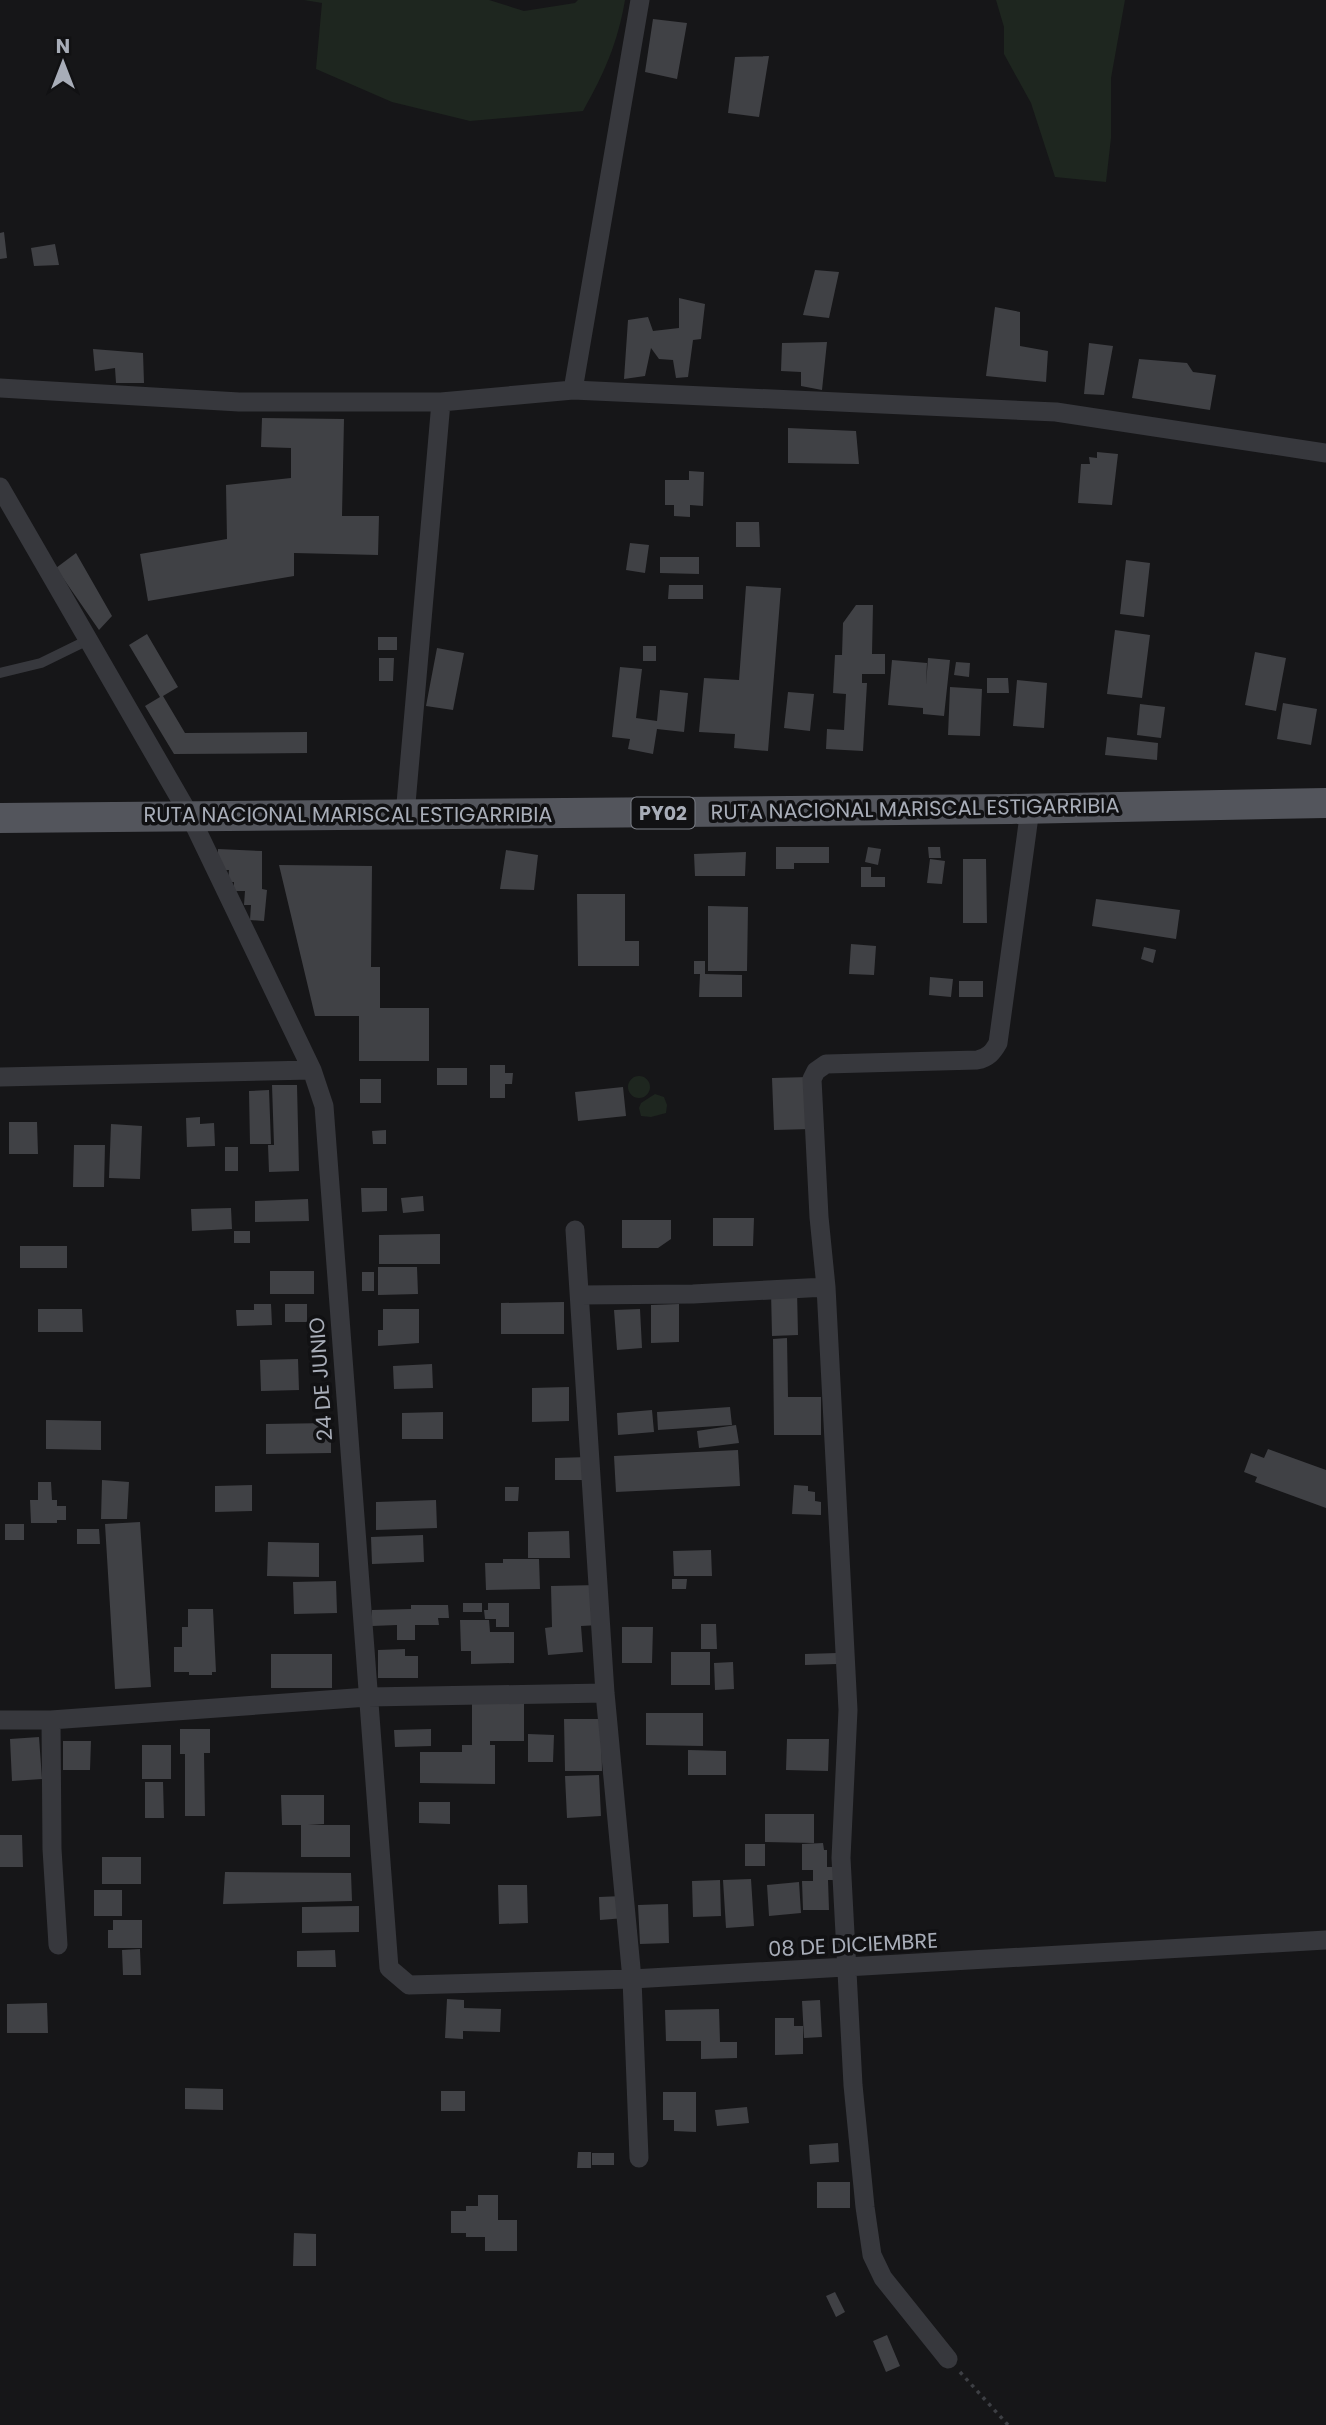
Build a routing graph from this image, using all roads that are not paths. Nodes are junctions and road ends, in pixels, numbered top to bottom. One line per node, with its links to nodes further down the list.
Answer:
1 (640, 0): 3 (street)
2 (0, 388): 4 (street)
3 (573, 390): 4 (street); 5 (street)
4 (441, 402): 11 (street)
5 (1326, 453)
6 (0, 487): 7 (street, 24 DE JUNIO)
7 (88, 640): 8 (lane); 12 (street, 24 DE JUNIO)
8 (0, 673)
9 (1326, 803): 10 (main road, RUTA NACIONAL MARISCAL ESTIGARRIBIA / PY02)
10 (1030, 809): 11 (main road, RUTA NACIONAL MARISCAL ESTIGARRIBIA / PY02); 17 (street)
11 (405, 815): 12 (main road, RUTA NACIONAL MARISCAL ESTIGARRIBIA / PY02)
12 (190, 816): 13 (main road, RUTA NACIONAL MARISCAL ESTIGARRIBIA / PY02); 14 (street, 24 DE JUNIO)
13 (0, 818)
14 (312, 1070): 15 (street); 20 (street, 24 DE JUNIO)
15 (0, 1077)
16 (575, 1230): 18 (street)
17 (826, 1287): 18 (street); 26 (street)
18 (580, 1294): 19 (street)
19 (605, 1693): 20 (street); 27 (street)
20 (368, 1696): 22 (street); 25 (street, 24 DE JUNIO)
21 (0, 1720): 22 (street)
22 (51, 1720): 24 (street)
23 (1326, 1940): 26 (street, 08 DE DICIEMBRE)
24 (58, 1945)
25 (389, 1968): 27 (street, 08 DE DICIEMBRE)
26 (846, 1968): 27 (street, 08 DE DICIEMBRE); 29 (street)
27 (632, 1979): 28 (street)
28 (639, 2158)
29 (948, 2359)

